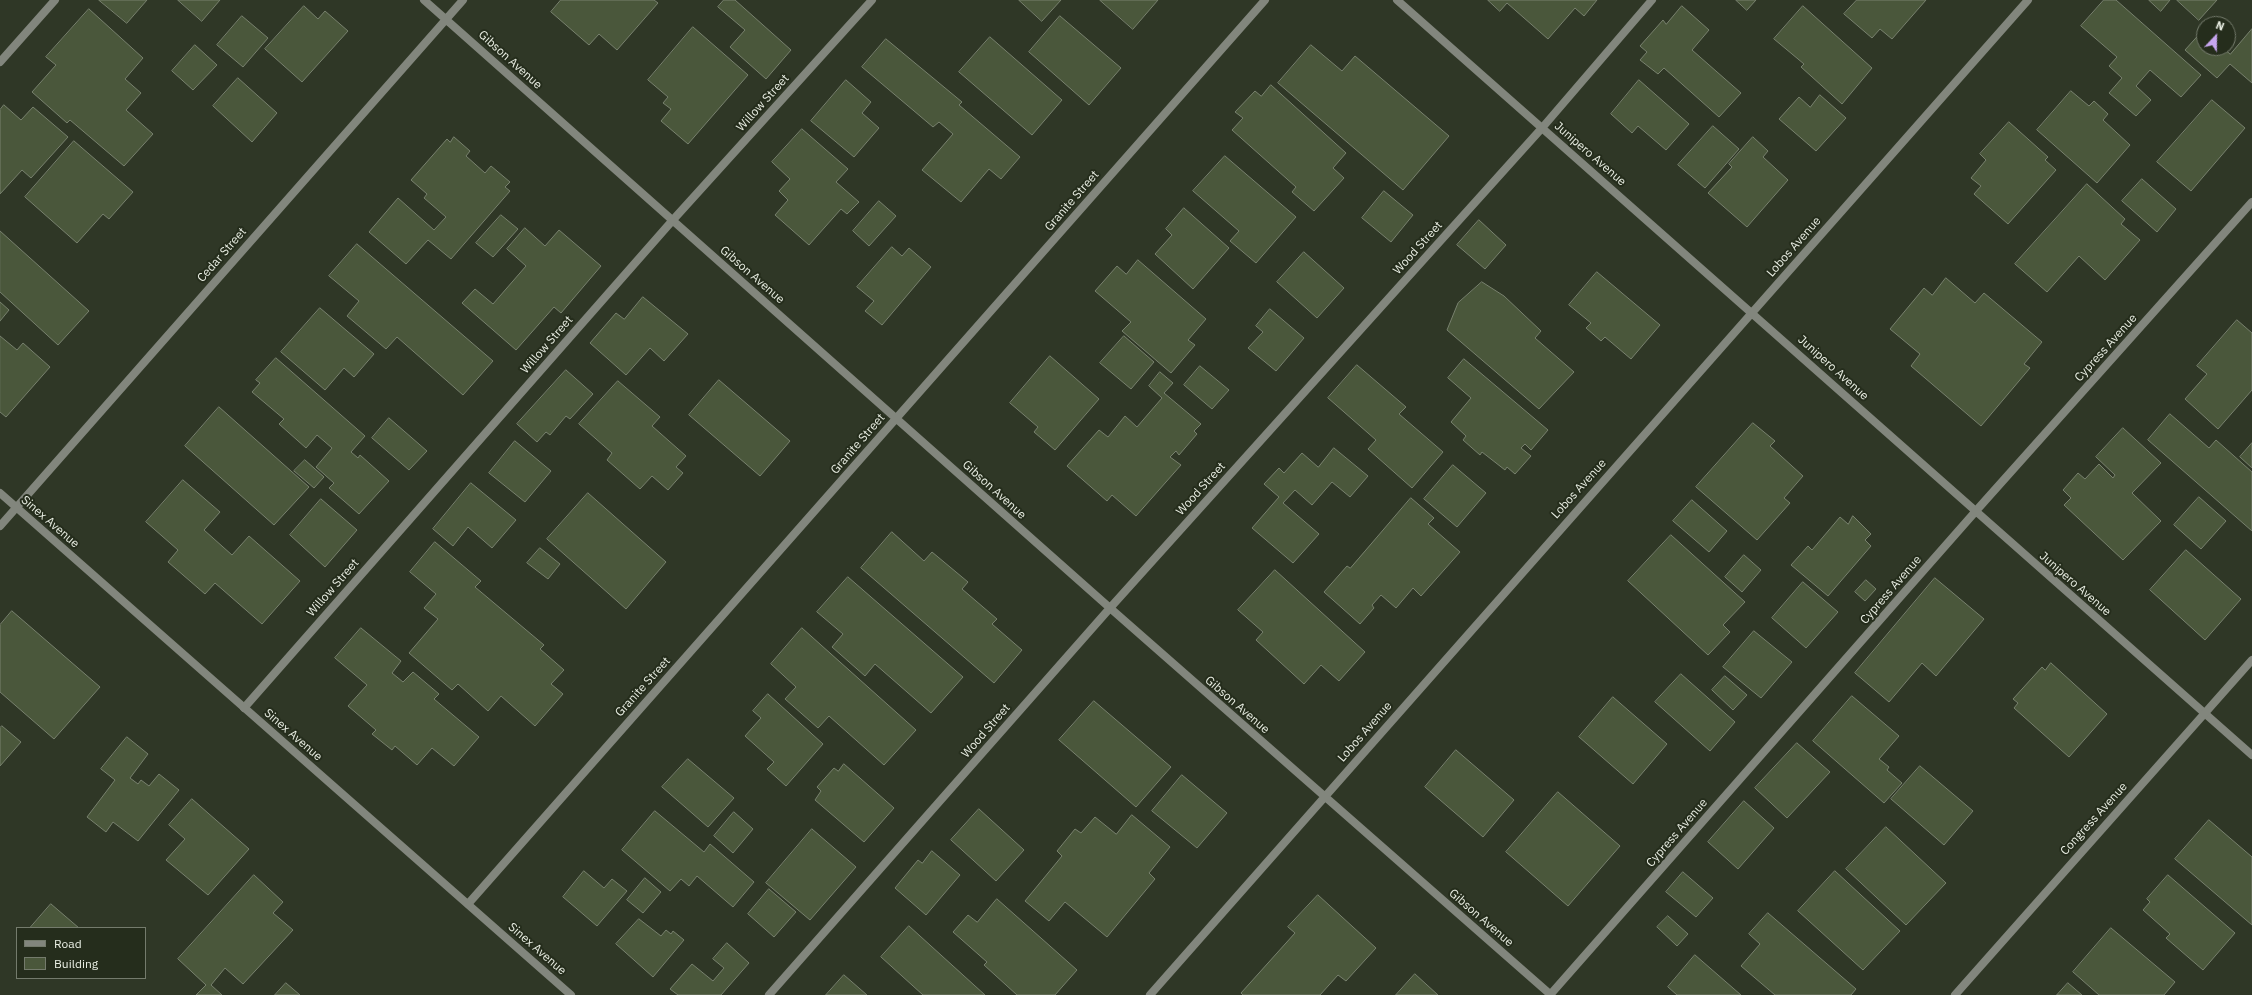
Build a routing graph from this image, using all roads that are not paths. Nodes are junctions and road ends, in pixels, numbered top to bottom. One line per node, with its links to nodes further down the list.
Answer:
1 (55, 0): 10 (street)
2 (424, 0): 9 (street, Gibson Avenue)
3 (463, 0): 9 (street, Cedar Street)
4 (872, 0): 13 (street, Willow Street)
5 (1265, 0): 15 (street, Granite Street)
6 (1397, 0): 11 (street, Junipero Avenue)
7 (1652, 0): 11 (street, Wood Street)
8 (2028, 0): 14 (street, Lobos Avenue)
9 (446, 19): 13 (street, Gibson Avenue); 17 (street, Cedar Street)
10 (0, 62)
11 (1542, 128): 14 (street, Junipero Avenue); 20 (street, Wood Street)
12 (2252, 202): 18 (street, Cypress Avenue)
13 (672, 221): 15 (street, Gibson Avenue); 22 (street, Willow Street)
14 (1752, 312): 18 (street, Junipero Avenue); 25 (street, Lobos Avenue)
15 (896, 419): 20 (street, Gibson Avenue); 26 (street, Granite Street)
16 (0, 493): 17 (street, Sinex Avenue)
17 (15, 507): 19 (street, Cedar Street); 22 (street, Sinex Avenue)
18 (1975, 512): 23 (street, Junipero Avenue); 30 (street, Cypress Avenue)
19 (0, 526)
20 (1110, 608): 25 (street, Gibson Avenue); 28 (street, Wood Street)
21 (2252, 660): 23 (street, Congress Avenue)
22 (244, 708): 26 (street, Sinex Avenue)
23 (2204, 713): 24 (street, Junipero Avenue); 31 (street, Congress Avenue)
24 (2252, 755)
25 (1324, 797): 29 (street, Lobos Avenue); 30 (street, Gibson Avenue)
26 (468, 904): 27 (street, Sinex Avenue)
27 (571, 995)
28 (769, 995)
29 (1150, 995)
30 (1551, 995)
31 (1955, 995)

